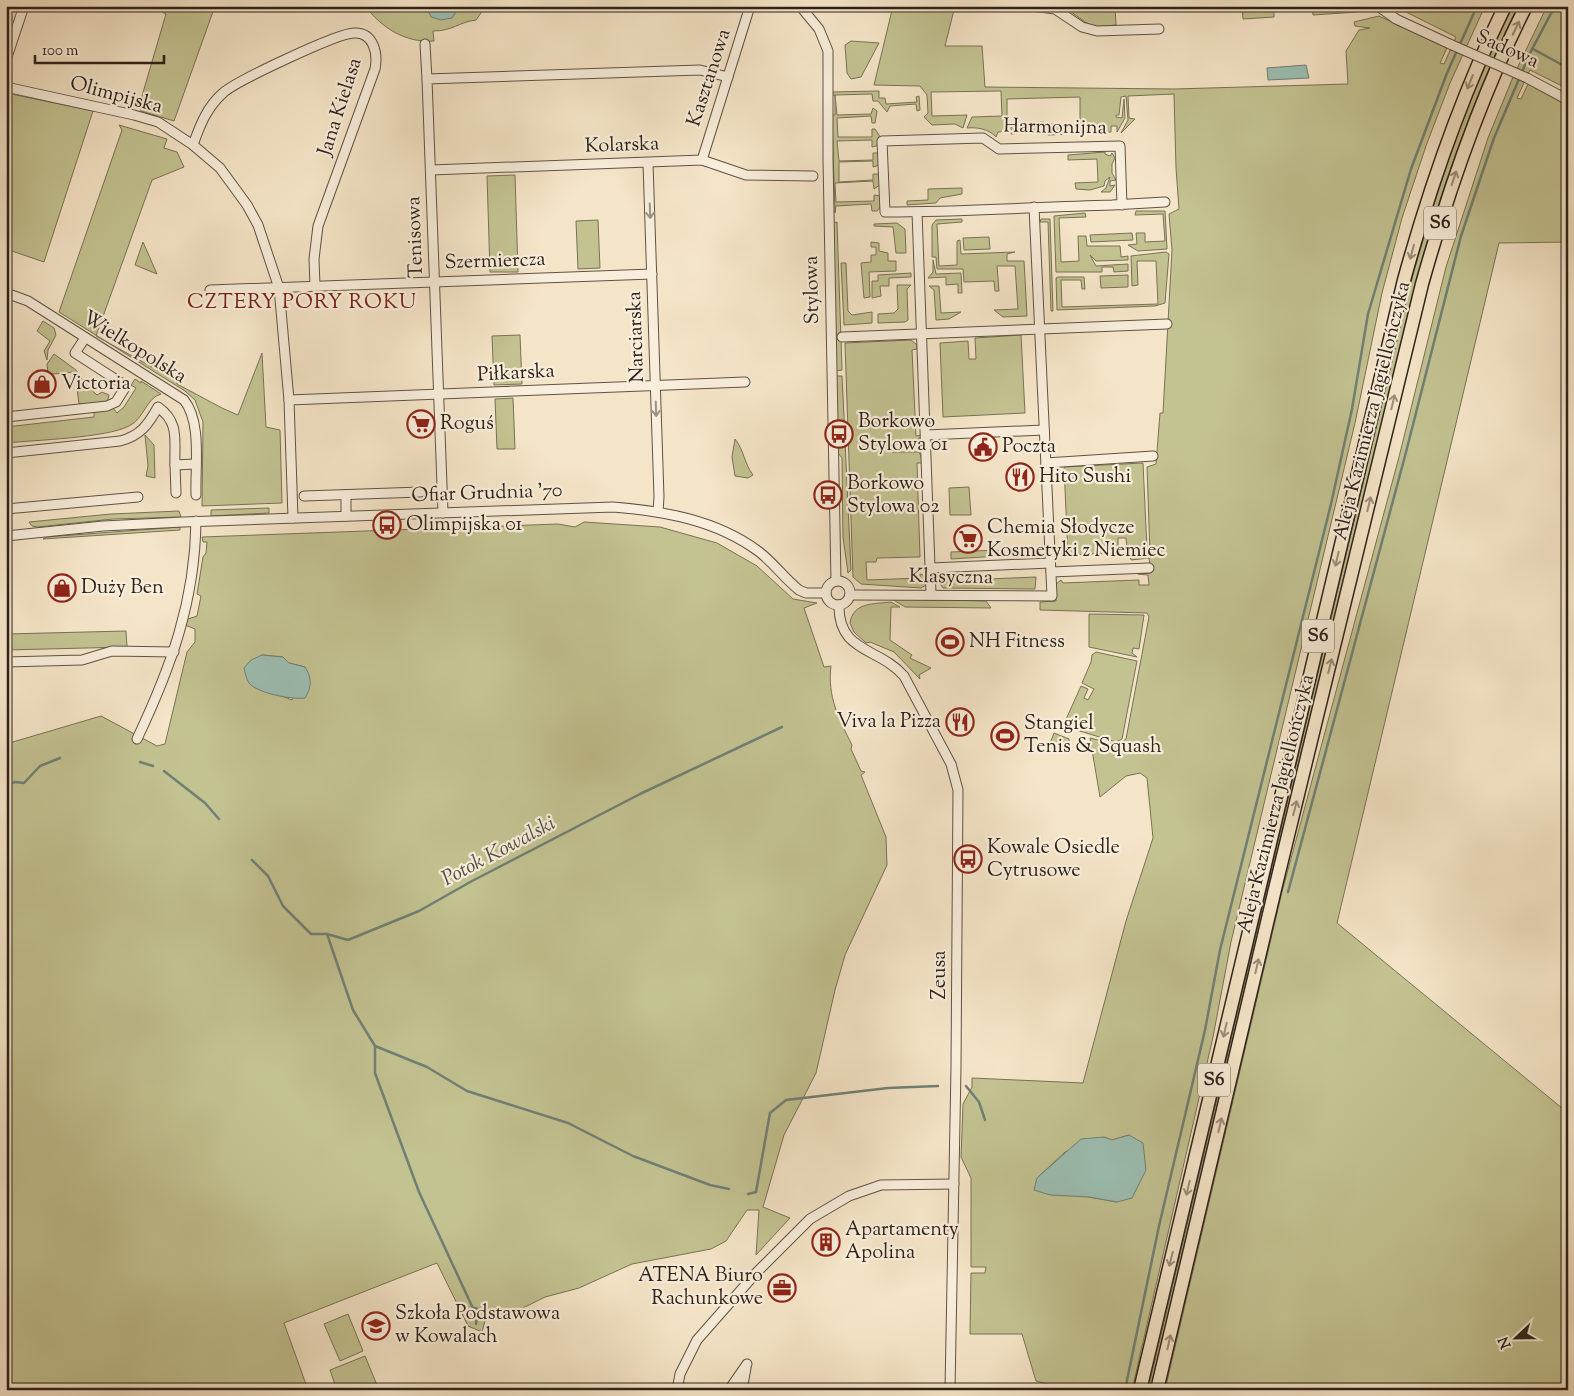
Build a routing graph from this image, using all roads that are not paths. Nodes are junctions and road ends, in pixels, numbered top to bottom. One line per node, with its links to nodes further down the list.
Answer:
1 (24, 6): 10 (street)
2 (750, 6): 11 (street, Kasztanowa)
3 (800, 6): 63 (street, Stylowa)
4 (1032, 6): 8 (street)
5 (1378, 6): 14 (street, Sadowa, bridge)
6 (1505, 6): 76 (highway, Aleja Kazimierza Jagiellończyka / S6, one-way to 76)
7 (1526, 6): 77 (highway, Aleja Kazimierza Jagiellończyka / S6, one-way to 7)
8 (1158, 29)
9 (425, 44): 12 (street, Tenisowa)
10 (6, 60)
11 (728, 77): 12 (street); 16 (street, Kasztanowa)
12 (427, 79): 18 (street, Tenisowa)
13 (6, 87): 15 (street, Olimpijska)
14 (1568, 100)
15 (193, 145): 26 (street, Jana Kielasa); 27 (street, Olimpijska)
16 (702, 160): 17 (street, Kolarska); 19 (street, Kolarska)
17 (648, 163): 18 (street, Kolarska); 24 (street, Narciarska, one-way to 24)
18 (431, 170): 25 (street, Tenisowa)
19 (813, 176)
20 (1165, 202): 21 (street)
21 (1122, 204): 22 (street); 23 (street, Harmonijna)
22 (1034, 206): 23 (street); 31 (street)
23 (918, 212): 32 (street)
24 (652, 274): 25 (street, Szermiercza); 36 (street, Narciarska)
25 (435, 282): 26 (street, Szermiercza); 37 (street, Tenisowa)
26 (315, 286): 27 (street, Szermiercza)
27 (279, 288): 28 (street); 38 (street, Olimpijska)
28 (210, 290)
29 (6, 293): 34 (street, Wielkopolska)
30 (1167, 324): 31 (street)
31 (1040, 330): 32 (street); 40 (street)
32 (922, 335): 33 (street); 41 (street)
33 (842, 337)
34 (85, 338): 39 (street); 45 (street, Wielkopolska)
35 (745, 382): 36 (street, Piłkarska)
36 (656, 385): 37 (street, Piłkarska); 54 (street, Narciarska, one-way to 54)
37 (439, 394): 38 (street, Piłkarska); 55 (street, Tenisowa)
38 (289, 400): 57 (street, Olimpijska)
39 (6, 417)
40 (1044, 430): 41 (street); 44 (street)
41 (926, 435): 60 (street)
42 (6, 453): 46 (street)
43 (1152, 456): 44 (street)
44 (1046, 462): 61 (street)
45 (195, 464): 46 (street); 49 (street, Wielkopolska)
46 (175, 465): 48 (street)
47 (421, 492): 50 (street)
48 (176, 493)
49 (196, 495)
50 (346, 495): 51 (street); 56 (street)
51 (304, 496)
52 (138, 497): 53 (street)
53 (6, 509)
54 (658, 511): 55 (street, Ofiar Grudnia '70); 64 (street, Ofiar Grudnia '70)
55 (443, 513): 56 (street, Ofiar Grudnia '70)
56 (346, 516): 57 (street, Ofiar Grudnia '70)
57 (293, 518): 58 (street, Ofiar Grudnia '70)
58 (196, 521): 59 (street, Ofiar Grudnia '70); 68 (street)
59 (6, 536)
60 (931, 568): 61 (street); 66 (street)
61 (1051, 568): 62 (street); 66 (street, Klasyczna)
62 (1149, 568)
63 (836, 581): 64 (street); 65 (street)
64 (826, 593): 67 (street)
65 (850, 594): 66 (street, Klasyczna); 67 (street)
66 (931, 594)
67 (839, 605): 71 (street, Zeusa)
68 (174, 652): 69 (street); 70 (street)
69 (6, 662)
70 (137, 739)
71 (954, 1184): 72 (street); 75 (street, Zeusa)
72 (678, 1390)
73 (730, 1390): 74 (street)
74 (742, 1390)
75 (950, 1390)
76 (1140, 1390)
77 (1157, 1390)

